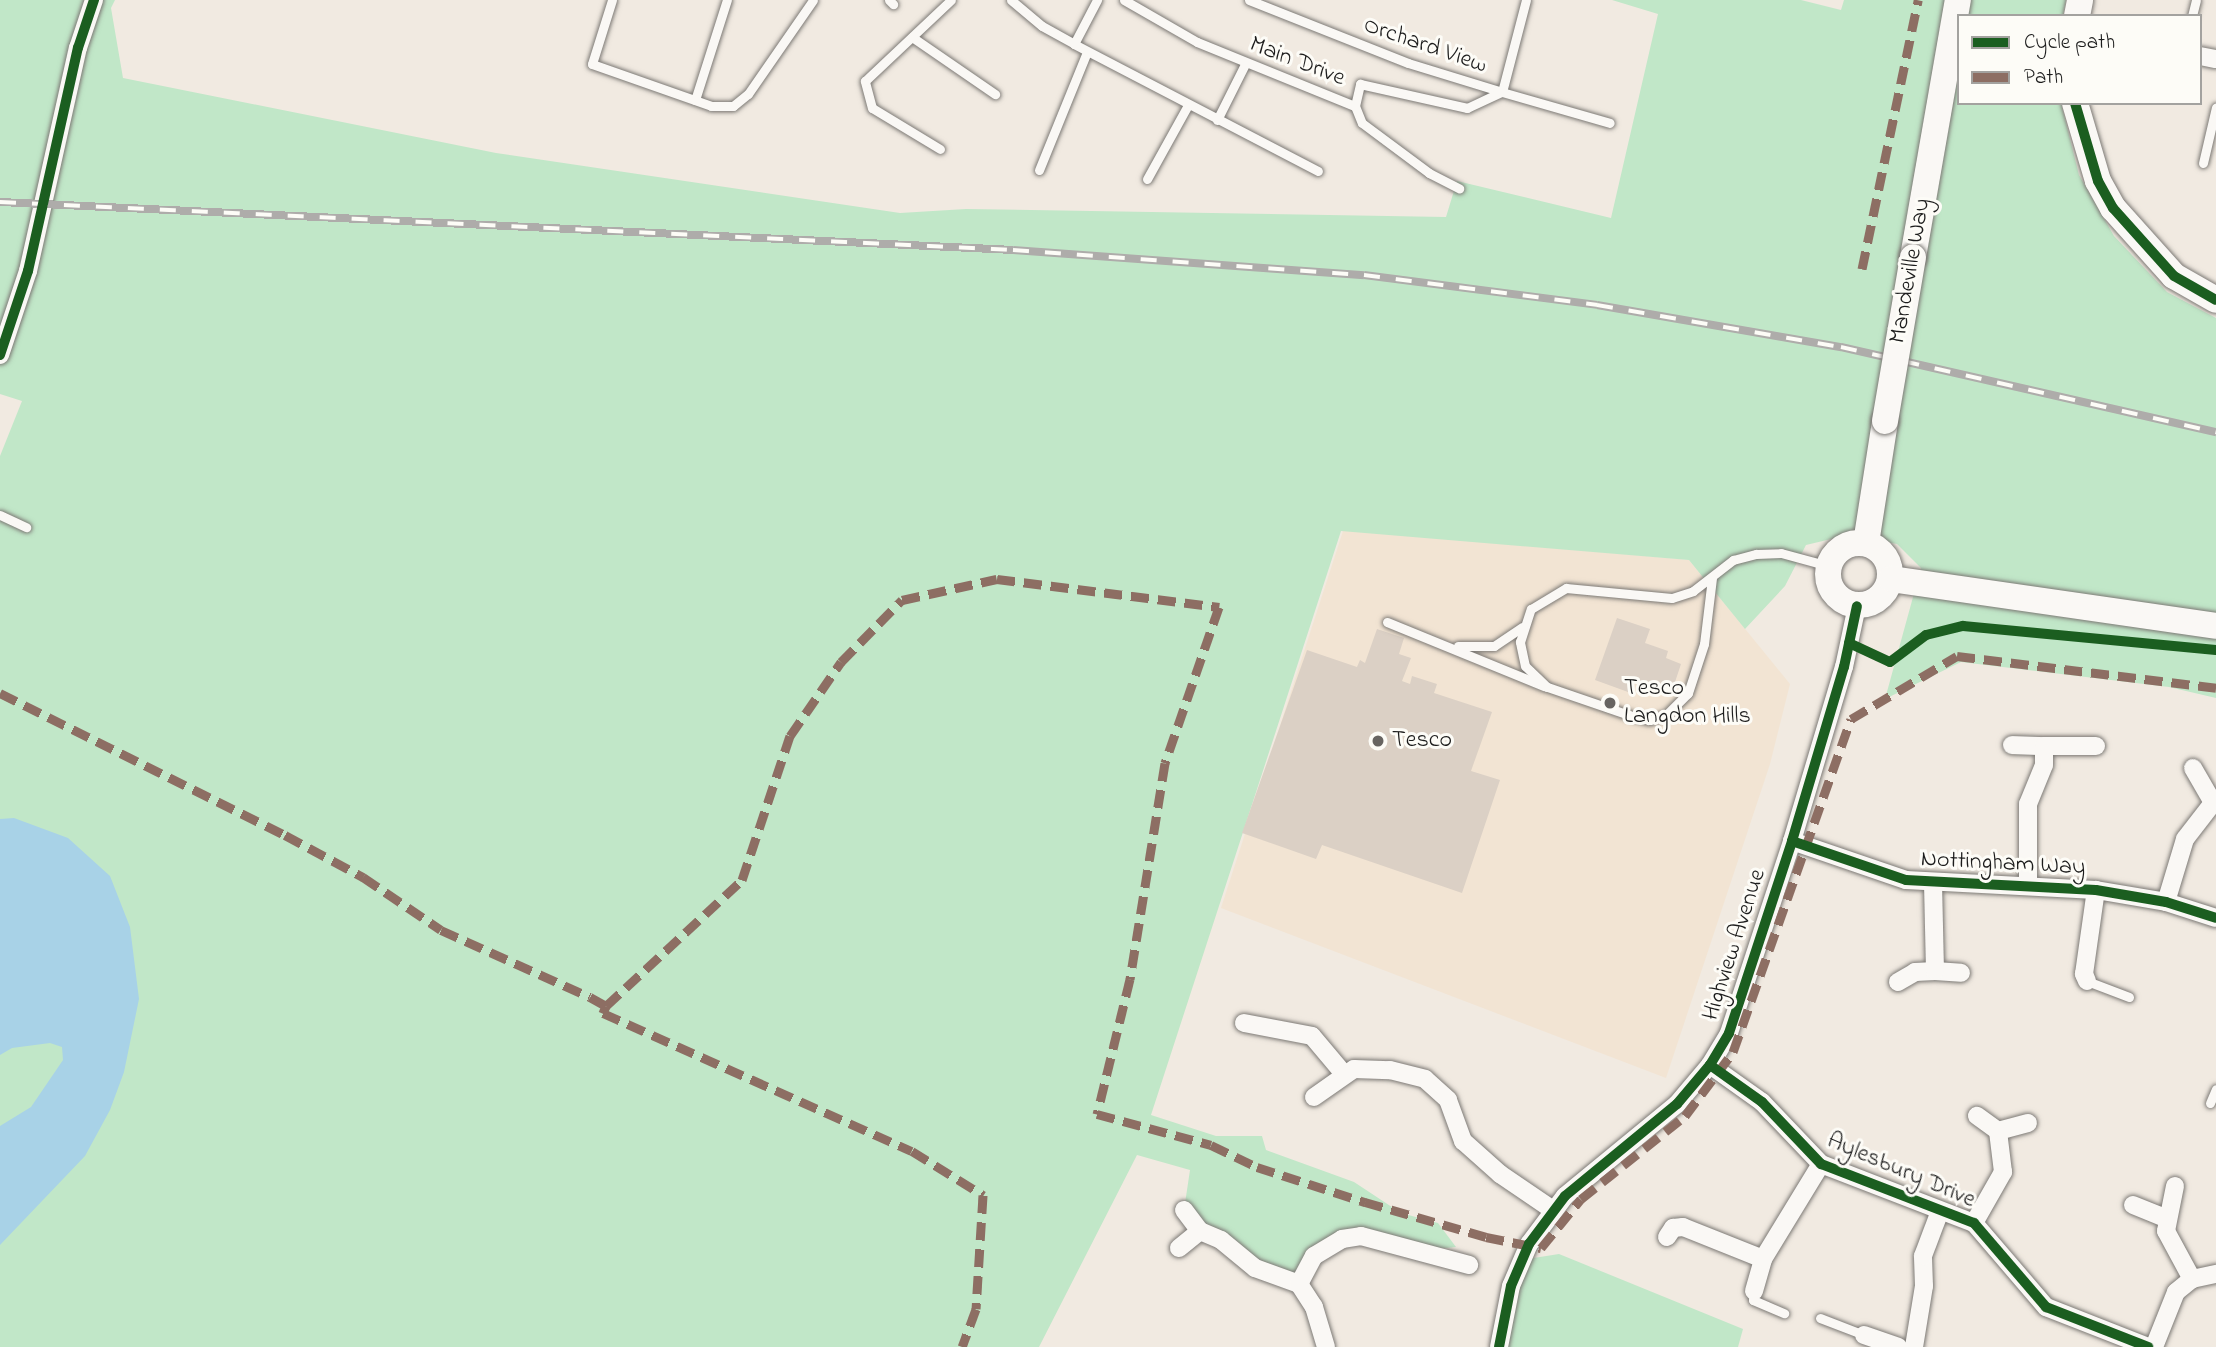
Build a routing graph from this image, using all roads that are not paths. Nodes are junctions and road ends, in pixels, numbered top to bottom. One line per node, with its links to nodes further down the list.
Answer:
1 (94, 0): 32 (street)
2 (612, 0): 18 (lane)
3 (727, 0): 18 (lane)
4 (813, 0): 18 (lane)
5 (951, 0): 12 (lane)
6 (1010, 0): 13 (lane)
7 (1097, 0): 13 (lane)
8 (1124, 0): 15 (lane, Main Drive)
9 (1249, 0): 16 (lane, Orchard View)
10 (1526, 0): 16 (lane, Orchard View)
11 (1958, 0): 35 (main road, Mandeville Way, bridge)
12 (912, 37): 17 (lane); 25 (lane)
13 (1074, 44): 14 (lane)
14 (1087, 52): 19 (lane); 27 (lane)
15 (1245, 64): 21 (lane, Main Drive); 23 (lane)
16 (1502, 92): 21 (lane, Main Drive); 24 (lane)
17 (995, 94)
18 (695, 100)
19 (1188, 105): 23 (lane); 29 (lane)
20 (2076, 105): 31 (main road)
21 (1355, 106): 30 (lane)
22 (2216, 107): 26 (lane)
23 (1217, 120): 28 (lane)
24 (1610, 123)
25 (940, 149)
26 (2203, 163)
27 (1039, 170)
28 (1318, 170)
29 (1147, 179)
30 (1459, 188)
31 (2216, 300)
32 (1, 352)
33 (0, 515): 34 (lane)
34 (26, 527)
35 (1866, 543): 36 (main road); 38 (main road)
36 (1829, 566): 37 (lane); 39 (main road)
37 (1712, 578): 42 (lane); 44 (lane)
38 (1891, 579): 39 (main road); 41 (main road)
39 (1857, 606): 50 (street, Highview Avenue)
40 (1387, 622): 43 (lane)
41 (2216, 626)
42 (1522, 627): 43 (lane); 44 (lane)
43 (1446, 644): 44 (lane)
44 (1547, 687)
45 (2012, 745): 46 (street)
46 (2044, 746): 47 (street); 52 (street)
47 (2096, 746)
48 (2193, 768): 49 (street)
49 (2214, 800): 54 (street)
50 (1792, 841): 51 (street, Nottingham Way); 62 (street, Highview Avenue)
51 (1933, 885): 52 (street, Nottingham Way); 56 (street)
52 (2028, 886): 53 (street, Nottingham Way)
53 (2096, 890): 54 (street, Nottingham Way); 58 (street)
54 (2166, 902): 55 (street, Nottingham Way)
55 (2216, 918)
56 (1935, 971): 57 (street); 59 (street)
57 (1961, 973)
58 (2087, 981): 60 (lane)
59 (1898, 982)
60 (2129, 997)
61 (1244, 1023): 63 (street)
62 (1710, 1065): 70 (street, Aylesbury Drive); 74 (street, Highview Avenue)
63 (1344, 1074): 65 (street); 74 (street)
64 (2216, 1090): 66 (lane)
65 (1314, 1097)
66 (2210, 1102)
67 (1977, 1116): 69 (street)
68 (2028, 1124): 69 (street)
69 (1998, 1131): 77 (street)
70 (1821, 1164): 75 (street, Aylesbury Drive); 81 (street)
71 (2175, 1186): 76 (street)
72 (2133, 1205): 76 (street)
73 (1184, 1210): 78 (street)
74 (1553, 1210): 91 (street, Highview Avenue)
75 (1940, 1211): 77 (street, Aylesbury Drive); 93 (street)
76 (2165, 1218): 84 (street)
77 (1974, 1223): 94 (street, Aylesbury Drive)
78 (1200, 1231): 80 (street); 85 (street)
79 (1667, 1237): 81 (street)
80 (1179, 1248)
81 (1763, 1259): 86 (street)
82 (1469, 1265): 85 (street)
83 (2216, 1274): 84 (street)
84 (2192, 1279): 95 (street)
85 (1299, 1284): 90 (street)
86 (1754, 1291): 87 (lane)
87 (1784, 1313)
88 (1820, 1318): 89 (lane)
89 (1864, 1335): 92 (street)
90 (1326, 1347)
91 (1499, 1347)
92 (1898, 1347)
93 (1914, 1347)
94 (2148, 1347)
95 (2154, 1347)

